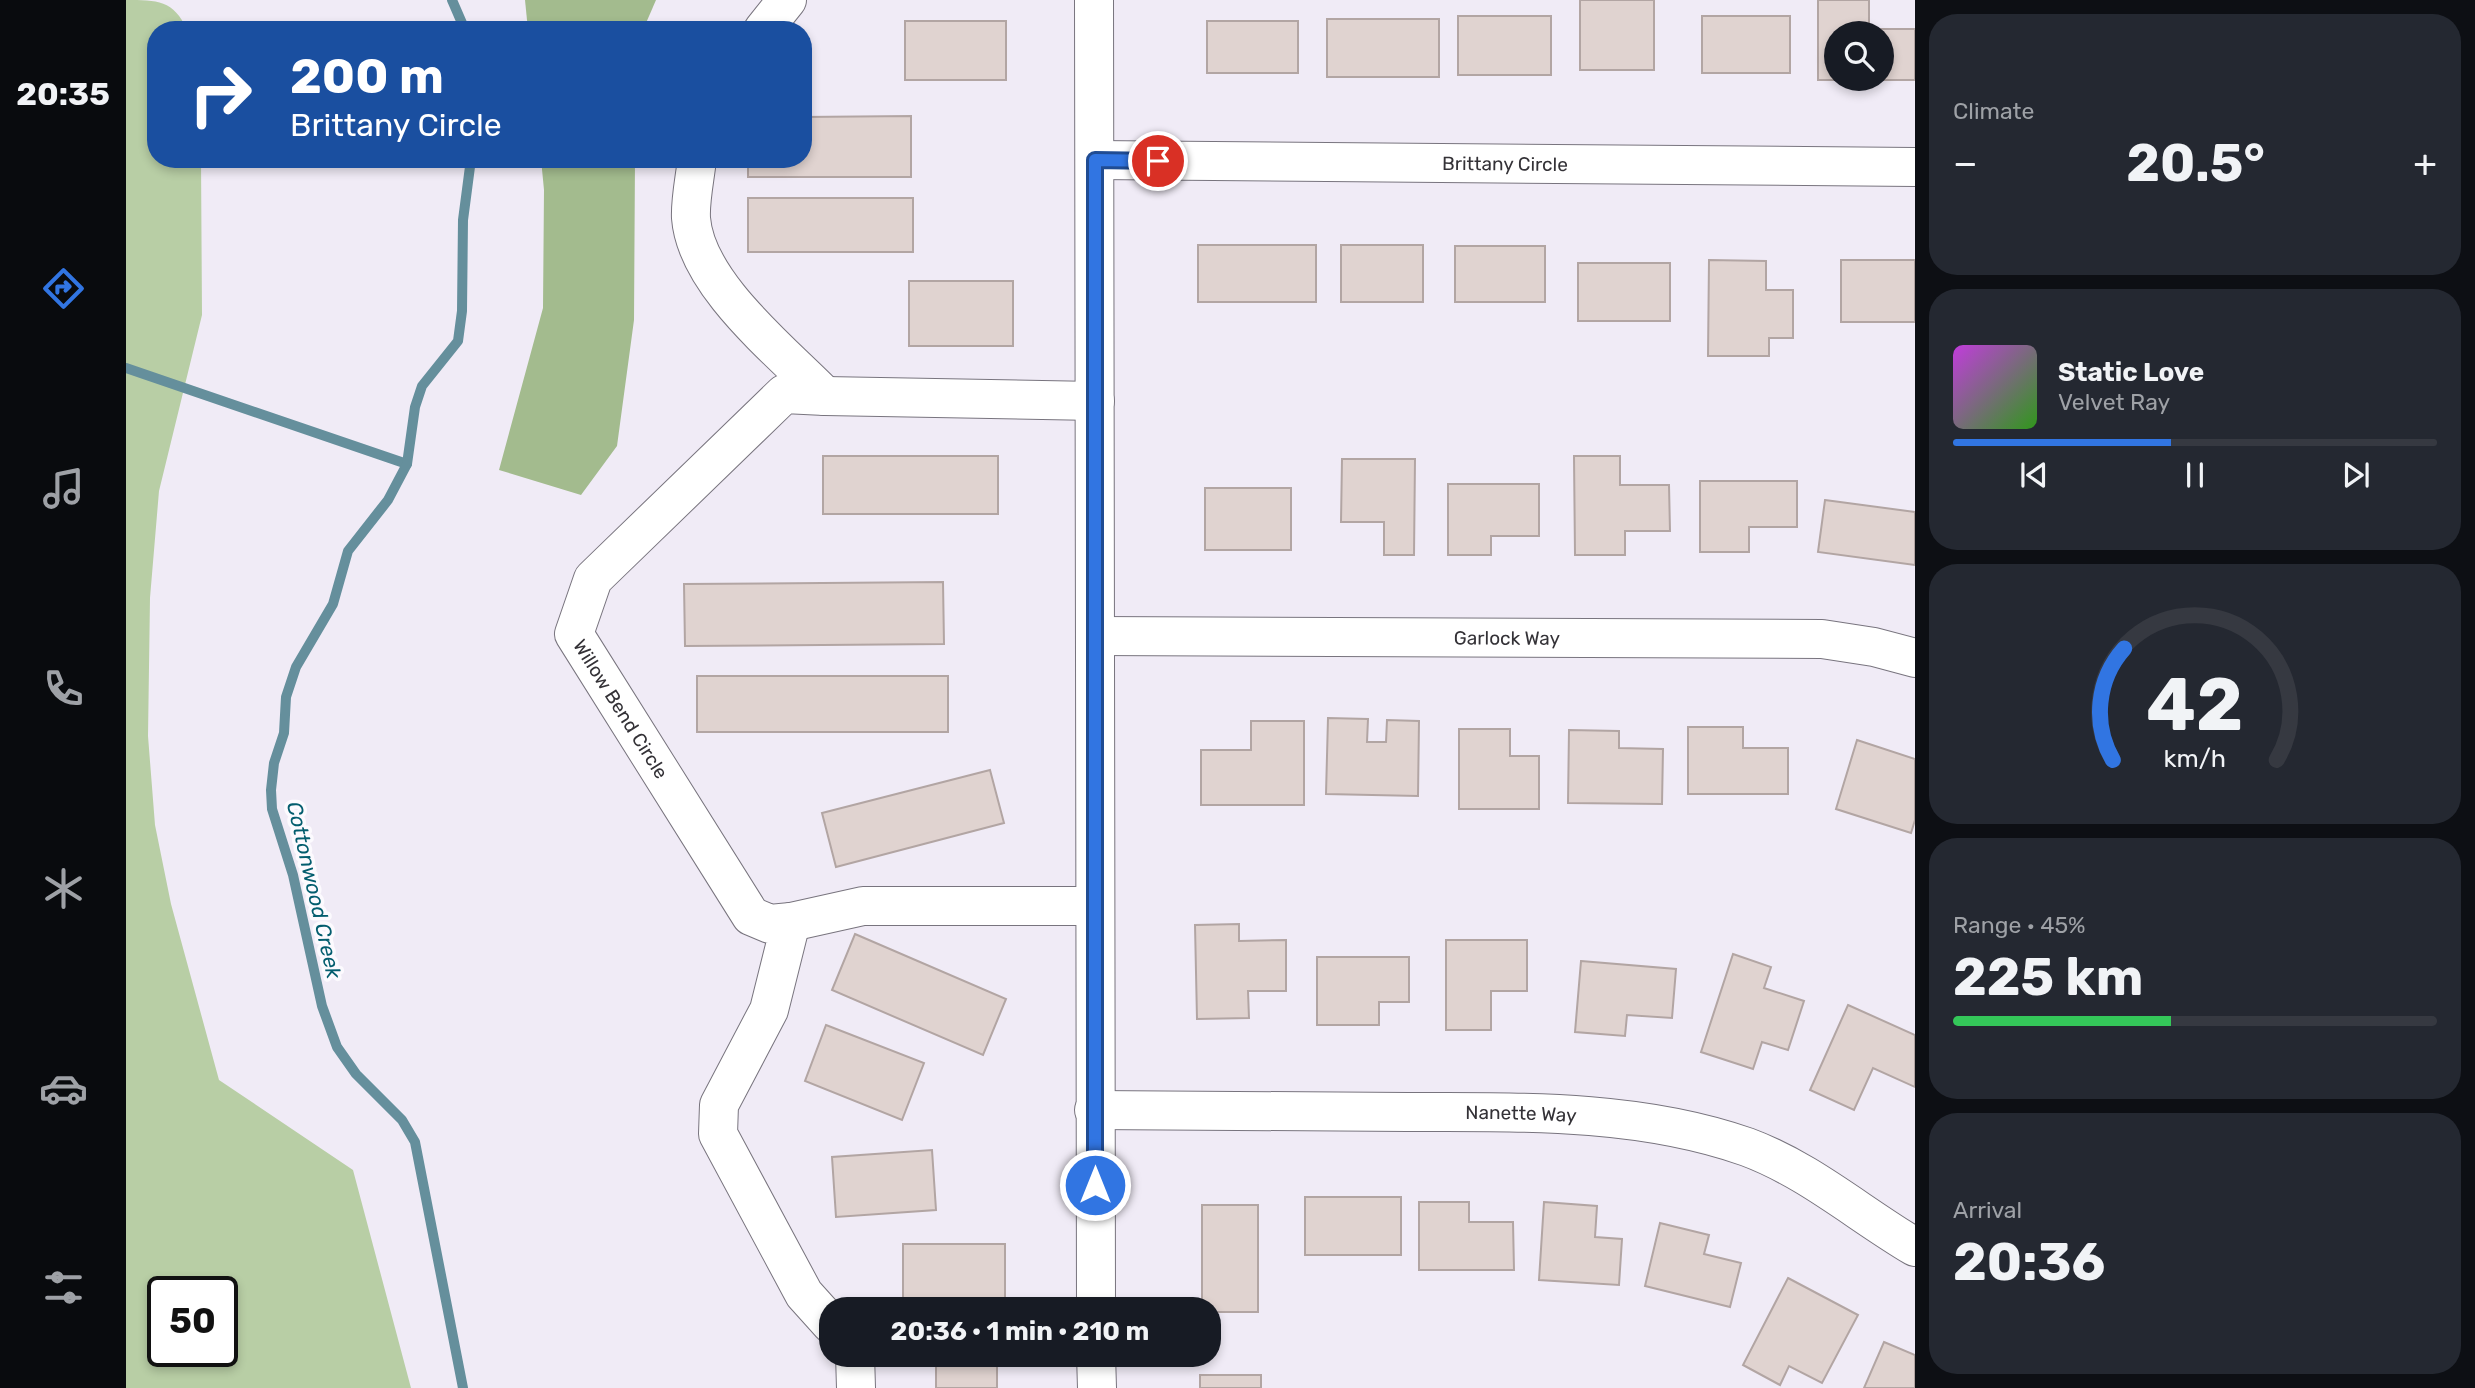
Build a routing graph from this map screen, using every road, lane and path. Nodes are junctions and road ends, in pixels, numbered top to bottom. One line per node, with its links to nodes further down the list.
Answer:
1 (787, 0): 3 (street)
2 (1094, 0): 4 (street)
3 (770, 21)
4 (1095, 160): 5 (street, Brittany Circle); 8 (street)
5 (1915, 167)
6 (696, 168): 7 (street)
7 (825, 396): 8 (street, Willow Bend Circle); 12 (street, Willow Bend Circle)
8 (1095, 401): 9 (street)
9 (1096, 636): 10 (street, Garlock Way); 11 (street)
10 (1915, 658)
11 (1094, 906): 12 (street, Willow Bend Circle); 13 (street)
12 (791, 922): 16 (street)
13 (1094, 1110): 14 (street, Nanette Way); 15 (street)
14 (1915, 1247)
15 (1096, 1297)
16 (819, 1311)
17 (855, 1367): 19 (street)
18 (1096, 1367): 20 (street)
19 (856, 1388)
20 (1097, 1388)

